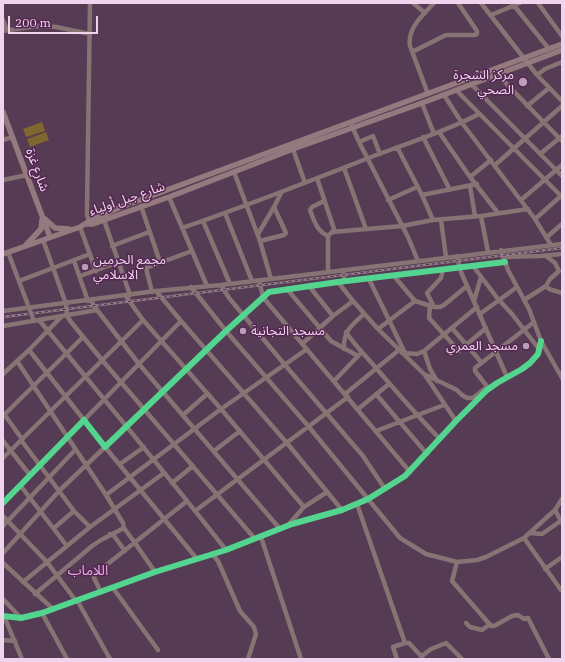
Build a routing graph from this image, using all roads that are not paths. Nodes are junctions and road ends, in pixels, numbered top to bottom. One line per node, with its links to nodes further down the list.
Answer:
1 (90, 3): 13 (street)
2 (413, 3): 9 (street)
3 (434, 3): 9 (street)
4 (458, 3): 18 (street)
5 (481, 3): 10 (street)
6 (520, 3): 8 (street)
7 (538, 3): 14 (street)
8 (513, 4): 10 (street); 16 (street)
9 (424, 14): 18 (street)
10 (491, 15): 19 (street)
11 (3, 20): 12 (street)
12 (5, 30): 13 (street)
13 (90, 34): 90 (street)
14 (562, 36)
15 (562, 44): 16 (main road, شارع جبل أولياء)
16 (549, 49): 19 (main road, شارع جبل أولياء)
17 (562, 50): 19 (main road, شارع جبل أولياء)
18 (412, 52): 26 (street)
19 (525, 61): 21 (main road, شارع جبل أولياء); 22 (street); 26 (main road, شارع جبل أولياء)
20 (561, 65): 22 (street)
21 (497, 74): 23 (main road, شارع جبل أولياء); 30 (street)
22 (537, 75): 24 (street)
23 (471, 84): 25 (main road, شارع جبل أولياء); 43 (street)
24 (549, 88): 28 (street); 30 (street)
25 (456, 90): 27 (main road, شارع جبل أولياء); 33 (street)
26 (428, 94): 34 (main road, شارع جبل أولياء)
27 (444, 95): 29 (main road, شارع جبل أولياء); 35 (street)
28 (562, 101)
29 (422, 103): 37 (main road, شارع جبل أولياء); 39 (street)
30 (527, 106): 36 (street)
31 (562, 106): 36 (street)
32 (3, 112): 40 (main road, شارع غزة)
33 (479, 114): 35 (street); 48 (street)
34 (351, 121): 37 (street); 90 (main road, شارع جبل أولياء)
35 (462, 123): 38 (street); 52 (street)
36 (544, 123): 42 (street); 43 (street)
37 (353, 128): 45 (street); 47 (main road, شارع جبل أولياء)
38 (439, 132): 39 (street); 60 (street)
39 (434, 134): 41 (street)
40 (13, 137): 44 (street); 58 (main road, شارع غزة)
41 (423, 137): 46 (street); 68 (street)
42 (561, 138): 50 (street)
43 (525, 139): 48 (street); 50 (street)
44 (3, 140)
45 (359, 142): 49 (street); 51 (street)
46 (397, 147): 49 (street); 67 (street)
47 (293, 149): 57 (main road, شارع جبل أولياء); 64 (street)
48 (514, 149): 53 (street); 63 (street)
49 (380, 154): 51 (street)
50 (540, 154): 56 (street)
51 (367, 158): 55 (street); 73 (street)
52 (491, 160): 53 (street); 60 (street)
53 (495, 165): 74 (street)
54 (562, 165): 56 (street)
55 (344, 168): 61 (street); 96 (street)
56 (556, 170): 59 (street); 63 (street)
57 (234, 172): 72 (main road, شارع جبل أولياء); 76 (street)
58 (27, 174): 62 (street); 82 (main road, شارع غزة)
59 (562, 176)
60 (470, 177): 65 (street)
61 (317, 178): 64 (street); 75 (street)
62 (3, 180)
63 (544, 180): 71 (street); 74 (street)
64 (305, 183): 69 (street)
65 (477, 184): 66 (street); 81 (street)
66 (470, 186): 68 (street); 83 (street)
67 (417, 187): 70 (street); 73 (street)
68 (450, 190): 70 (street)
69 (281, 192): 76 (street); 78 (street)
70 (422, 195): 87 (street)
71 (562, 196): 85 (street)
72 (169, 197): 77 (main road, شارع جبل أولياء); 94 (street)
73 (388, 200): 92 (street)
74 (521, 200): 79 (street)
75 (324, 201): 98 (street); 100 (street)
76 (247, 205): 80 (street); 99 (street)
77 (141, 206): 86 (main road, شارع جبل أولياء); 97 (street)
78 (274, 207): 99 (street); 104 (street)
79 (528, 209): 81 (street); 85 (street)
80 (225, 213): 89 (street); 138 (street)
81 (498, 213): 84 (street)
82 (42, 216): 95 (main road); 101 (main road, شارع غزة); 107 (main road)
83 (475, 216): 84 (street); 88 (street)
84 (481, 216): 111 (street)
85 (535, 219): 102 (street)
86 (104, 220): 90 (main road, شارع جبل أولياء); 108 (street)
87 (433, 220): 88 (street); 92 (street)
88 (441, 220): 117 (street)
89 (204, 221): 94 (street); 141 (street)
90 (89, 223): 93 (main road)
91 (562, 224): 102 (street)
92 (402, 226): 96 (street); 119 (street)
93 (80, 227): 95 (main road); 113 (street)
94 (182, 228): 110 (street)
95 (73, 229): 101 (main road)
96 (366, 229): 98 (street)
97 (150, 232): 108 (street); 122 (street)
98 (335, 232): 100 (street)
99 (258, 234): 104 (street)
100 (328, 236): 130 (street)
101 (50, 237): 103 (main road)
102 (547, 237): 106 (street)
103 (43, 240): 107 (main road); 126 (street)
104 (260, 241): 134 (street)
105 (562, 244): 106 (street)
106 (551, 245): 109 (street)
107 (25, 246): 112 (main road)
108 (112, 246): 121 (street)
109 (501, 250): 111 (street); 118 (street)
110 (192, 251): 122 (street); 143 (street)
111 (488, 252): 115 (street)
112 (6, 253): 137 (street)
113 (90, 254): 120 (street); 129 (street)
114 (562, 254): 116 (street)
115 (456, 256): 117 (street); 125 (street)
116 (546, 256): 118 (street); 146 (street)
117 (446, 257): 119 (street)
118 (503, 257): 123 (street)
119 (418, 260): 128 (street)
120 (74, 261): 126 (street); 131 (street)
121 (118, 262): 129 (street); 152 (street)
122 (160, 262): 150 (street)
123 (505, 262): 124 (street); 148 (street)
124 (473, 266): 125 (street); 133 (street)
125 (459, 267): 127 (street); 145 (street)
126 (52, 268): 137 (street); 160 (street)
127 (443, 269): 132 (street); 161 (street)
128 (343, 270): 130 (street); 139 (street)
129 (96, 271): 131 (street)
130 (328, 272): 134 (street)
131 (80, 276): 155 (street)
132 (394, 276): 135 (street); 158 (street)
133 (481, 277): 154 (street); 159 (street)
134 (271, 279): 136 (street)
135 (369, 279): 139 (street); 173 (street)
136 (259, 280): 138 (street); 153 (street)
137 (19, 281): 163 (street)
138 (252, 281): 141 (street)
139 (345, 281): 140 (street)
140 (338, 282): 144 (street); 157 (street)
141 (230, 284): 142 (street)
142 (221, 285): 143 (street); 168 (street)
143 (207, 286): 147 (street)
144 (309, 286): 149 (street); 170 (street)
145 (467, 286): 159 (street); 161 (street)
146 (546, 286): 151 (street); 156 (street)
147 (191, 287): 150 (street); 183 (street)
148 (516, 287): 154 (street); 156 (street)
149 (287, 289): 153 (street); 177 (street)
150 (154, 292): 152 (street); 174 (street)
151 (562, 293)
152 (127, 295): 155 (street); 172 (street)
153 (263, 297): 168 (street); 190 (street)
154 (498, 299): 167 (street); 181 (street)
155 (90, 300): 160 (street); 164 (street)
156 (524, 300): 175 (street)
157 (353, 301): 166 (street); 170 (street)
158 (415, 301): 161 (street); 173 (street)
159 (474, 301): 162 (street)
160 (66, 304): 163 (street); 169 (street)
161 (432, 306): 185 (street)
162 (476, 307): 167 (street); 178 (street)
163 (29, 308): 165 (street); 171 (street)
164 (97, 310): 169 (street); 187 (street)
165 (3, 311)
166 (364, 314): 180 (street); 184 (street)
167 (480, 314): 179 (street)
168 (243, 315): 183 (street); 206 (street)
169 (65, 316): 171 (street); 182 (street); 186 (street)
170 (333, 316): 177 (street)
171 (37, 320): 176 (street); 182 (street)
172 (143, 320): 187 (street); 188 (street)
173 (389, 321): 180 (street); 199 (street)
174 (181, 322): 188 (street); 195 (street)
175 (534, 322): 181 (street); 189 (street)
176 (3, 326)
177 (320, 328): 190 (street); 193 (street)
178 (452, 328): 185 (street); 191 (street)
179 (486, 328): 191 (street); 198 (street)
180 (378, 329): 199 (street)
181 (523, 330): 196 (street); 198 (street)
182 (48, 331): 194 (street); 201 (street)
183 (226, 331): 195 (street); 214 (street)
184 (346, 332): 193 (street); 200 (street)
185 (444, 334): 191 (street); 197 (street)
186 (83, 337): 201 (street); 202 (street)
187 (121, 341): 202 (street); 205 (street)
188 (161, 341): 205 (street); 208 (street)
189 (542, 341): 196 (street); 215 (street)
190 (302, 343): 192 (street)
191 (467, 345): 204 (street)
192 (307, 349): 206 (street); 216 (street)
193 (344, 349): 200 (street)
194 (29, 350): 203 (street); 209 (street)
195 (206, 350): 208 (street); 224 (street)
196 (539, 350): 213 (street)
197 (424, 351): 199 (street); 217 (street)
198 (496, 351): 204 (street); 213 (street)
199 (402, 352): 207 (street); 211 (street)
200 (360, 354): 207 (street); 216 (street)
201 (66, 355): 209 (street); 212 (street)
202 (102, 360): 212 (street); 218 (street)
203 (17, 361): 210 (street); 220 (street)
204 (481, 362): 221 (street)
205 (139, 364): 218 (street); 222 (street)
206 (285, 365): 214 (street); 234 (street)
207 (376, 368): 219 (street); 226 (street)
208 (185, 369): 222 (street); 223 (street)
209 (48, 373): 220 (street); 227 (street)
210 (3, 374)
211 (425, 375): 217 (street); 229 (street)
212 (85, 376): 227 (street); 228 (street)
213 (507, 377): 221 (street)
214 (267, 378): 224 (street); 242 (street)
215 (562, 378)
216 (334, 381): 226 (street)
217 (438, 381): 221 (street)
218 (122, 382): 228 (street); 230 (street)
219 (389, 384): 225 (street); 237 (street)
220 (33, 387): 233 (street); 235 (street)
221 (488, 387): 239 (street)
222 (163, 390): 230 (street); 236 (street)
223 (207, 394): 231 (street); 236 (street)
224 (243, 394): 231 (street); 250 (street)
225 (376, 394): 232 (street); 240 (street)
226 (347, 396): 232 (street); 234 (street)
227 (65, 397): 233 (street); 238 (street)
228 (105, 400): 238 (street); 241 (street)
229 (444, 405): 237 (street); 239 (street)
230 (144, 409): 241 (street); 251 (street)
231 (221, 409): 243 (street); 244 (street)
232 (358, 409): 245 (street)
233 (50, 412): 246 (street); 247 (street)
234 (326, 413): 242 (street); 273 (street)
235 (4, 415): 247 (street)
236 (184, 415): 243 (street)
237 (416, 415): 240 (street); 248 (street)
238 (84, 420): 246 (street); 252 (street)
239 (456, 421): 248 (street)
240 (399, 422): 245 (street); 257 (street)
241 (127, 426): 252 (street); 253 (street)
242 (309, 427): 250 (street); 280 (street)
243 (195, 429): 251 (street); 256 (street)
244 (240, 431): 256 (street); 260 (street)
245 (376, 431): 265 (street)
246 (66, 437): 255 (street); 261 (street)
247 (22, 439): 254 (street); 261 (street)
248 (440, 439): 257 (street)
249 (3, 441): 254 (street)
250 (287, 443): 260 (street); 276 (street)
251 (175, 445): 259 (street); 264 (street)
252 (105, 447): 262 (street); 263 (street)
253 (144, 447): 259 (street); 262 (street)
254 (10, 450): 258 (street); 267 (street)
255 (75, 450): 263 (street); 269 (street)
256 (214, 451): 270 (street)
257 (427, 454): 265 (street)
258 (3, 458)
259 (154, 460): 266 (street); 268 (street)
260 (264, 460): 270 (street); 285 (street)
261 (40, 464): 267 (street); 269 (street)
262 (120, 464): 268 (street)
263 (85, 465): 275 (street); 277 (street)
264 (193, 466): 271 (street); 278 (street)
265 (410, 472): 273 (street)
266 (164, 473): 271 (street); 274 (street)
267 (30, 475): 272 (street)
268 (130, 477): 274 (street); 277 (street)
269 (50, 478): 275 (street); 279 (street)
270 (238, 479): 278 (street); 301 (street)
271 (172, 483): 282 (street)
272 (20, 485): 279 (street); 283 (street)
273 (385, 489): 280 (street)
274 (140, 490): 286 (street); 293 (street)
275 (59, 491): 289 (street); 290 (street)
276 (327, 492): 285 (street); 287 (street)
277 (106, 495): 286 (street)
278 (217, 495): 291 (street); 307 (street)
279 (30, 498): 289 (street); 294 (street)
280 (368, 499): 284 (street); 317 (street)
281 (562, 499): 288 (street)
282 (187, 502): 291 (street); 293 (street)
283 (3, 503)
284 (357, 504): 287 (street); 337 (street)
285 (304, 508): 297 (street)
286 (114, 509): 298 (street); 300 (street)
287 (342, 510): 297 (street)
288 (555, 510): 295 (street); 302 (street)
289 (40, 511): 299 (street); 303 (street)
290 (74, 511): 298 (street); 299 (street)
291 (195, 511): 310 (street)
292 (3, 516): 294 (street)
293 (164, 520): 308 (street); 315 (street)
294 (8, 521): 296 (street); 303 (street)
295 (562, 521): 302 (street)
296 (3, 526)
297 (287, 526): 301 (street)
298 (90, 527): 309 (street)
299 (54, 528): 309 (street)
300 (124, 528): 304 (street); 308 (street)
301 (280, 529): 305 (street)
302 (530, 533): 306 (street)
303 (20, 534): 312 (street); 316 (street)
304 (110, 534): 311 (street); 321 (street)
305 (261, 536): 307 (street); 344 (street)
306 (524, 538): 317 (street); 319 (street)
307 (255, 539): 310 (street)
308 (135, 543): 311 (street); 320 (street)
309 (67, 546): 316 (street)
310 (226, 550): 313 (street)
311 (125, 551): 325 (street)
312 (3, 553)
313 (212, 554): 315 (street); 343 (street)
314 (562, 557): 319 (street)
315 (197, 559): 320 (street)
316 (48, 562): 321 (street); 322 (street)
317 (457, 562): 334 (street)
318 (3, 563): 322 (street)
319 (545, 569): 324 (street)
320 (155, 572): 323 (street)
321 (58, 575): 326 (street); 328 (street)
322 (23, 582): 326 (street)
323 (112, 588): 325 (street); 338 (street)
324 (561, 590)
325 (101, 592): 328 (street)
326 (35, 594): 329 (street)
327 (3, 599): 332 (street)
328 (77, 601): 329 (street); 342 (street)
329 (53, 609): 330 (street)
330 (42, 613): 332 (street); 341 (street)
331 (3, 616): 332 (street); 336 (street)
332 (21, 618)
333 (466, 622): 334 (street)
334 (490, 624): 347 (street)
335 (3, 640): 336 (street)
336 (15, 641): 340 (street)
337 (405, 644): 339 (street); 345 (street)
338 (158, 650)
339 (423, 658): 346 (street)
340 (22, 659)
341 (67, 659)
342 (110, 659)
343 (248, 659)
344 (301, 659)
345 (397, 659)
346 (462, 659)
347 (549, 659)

